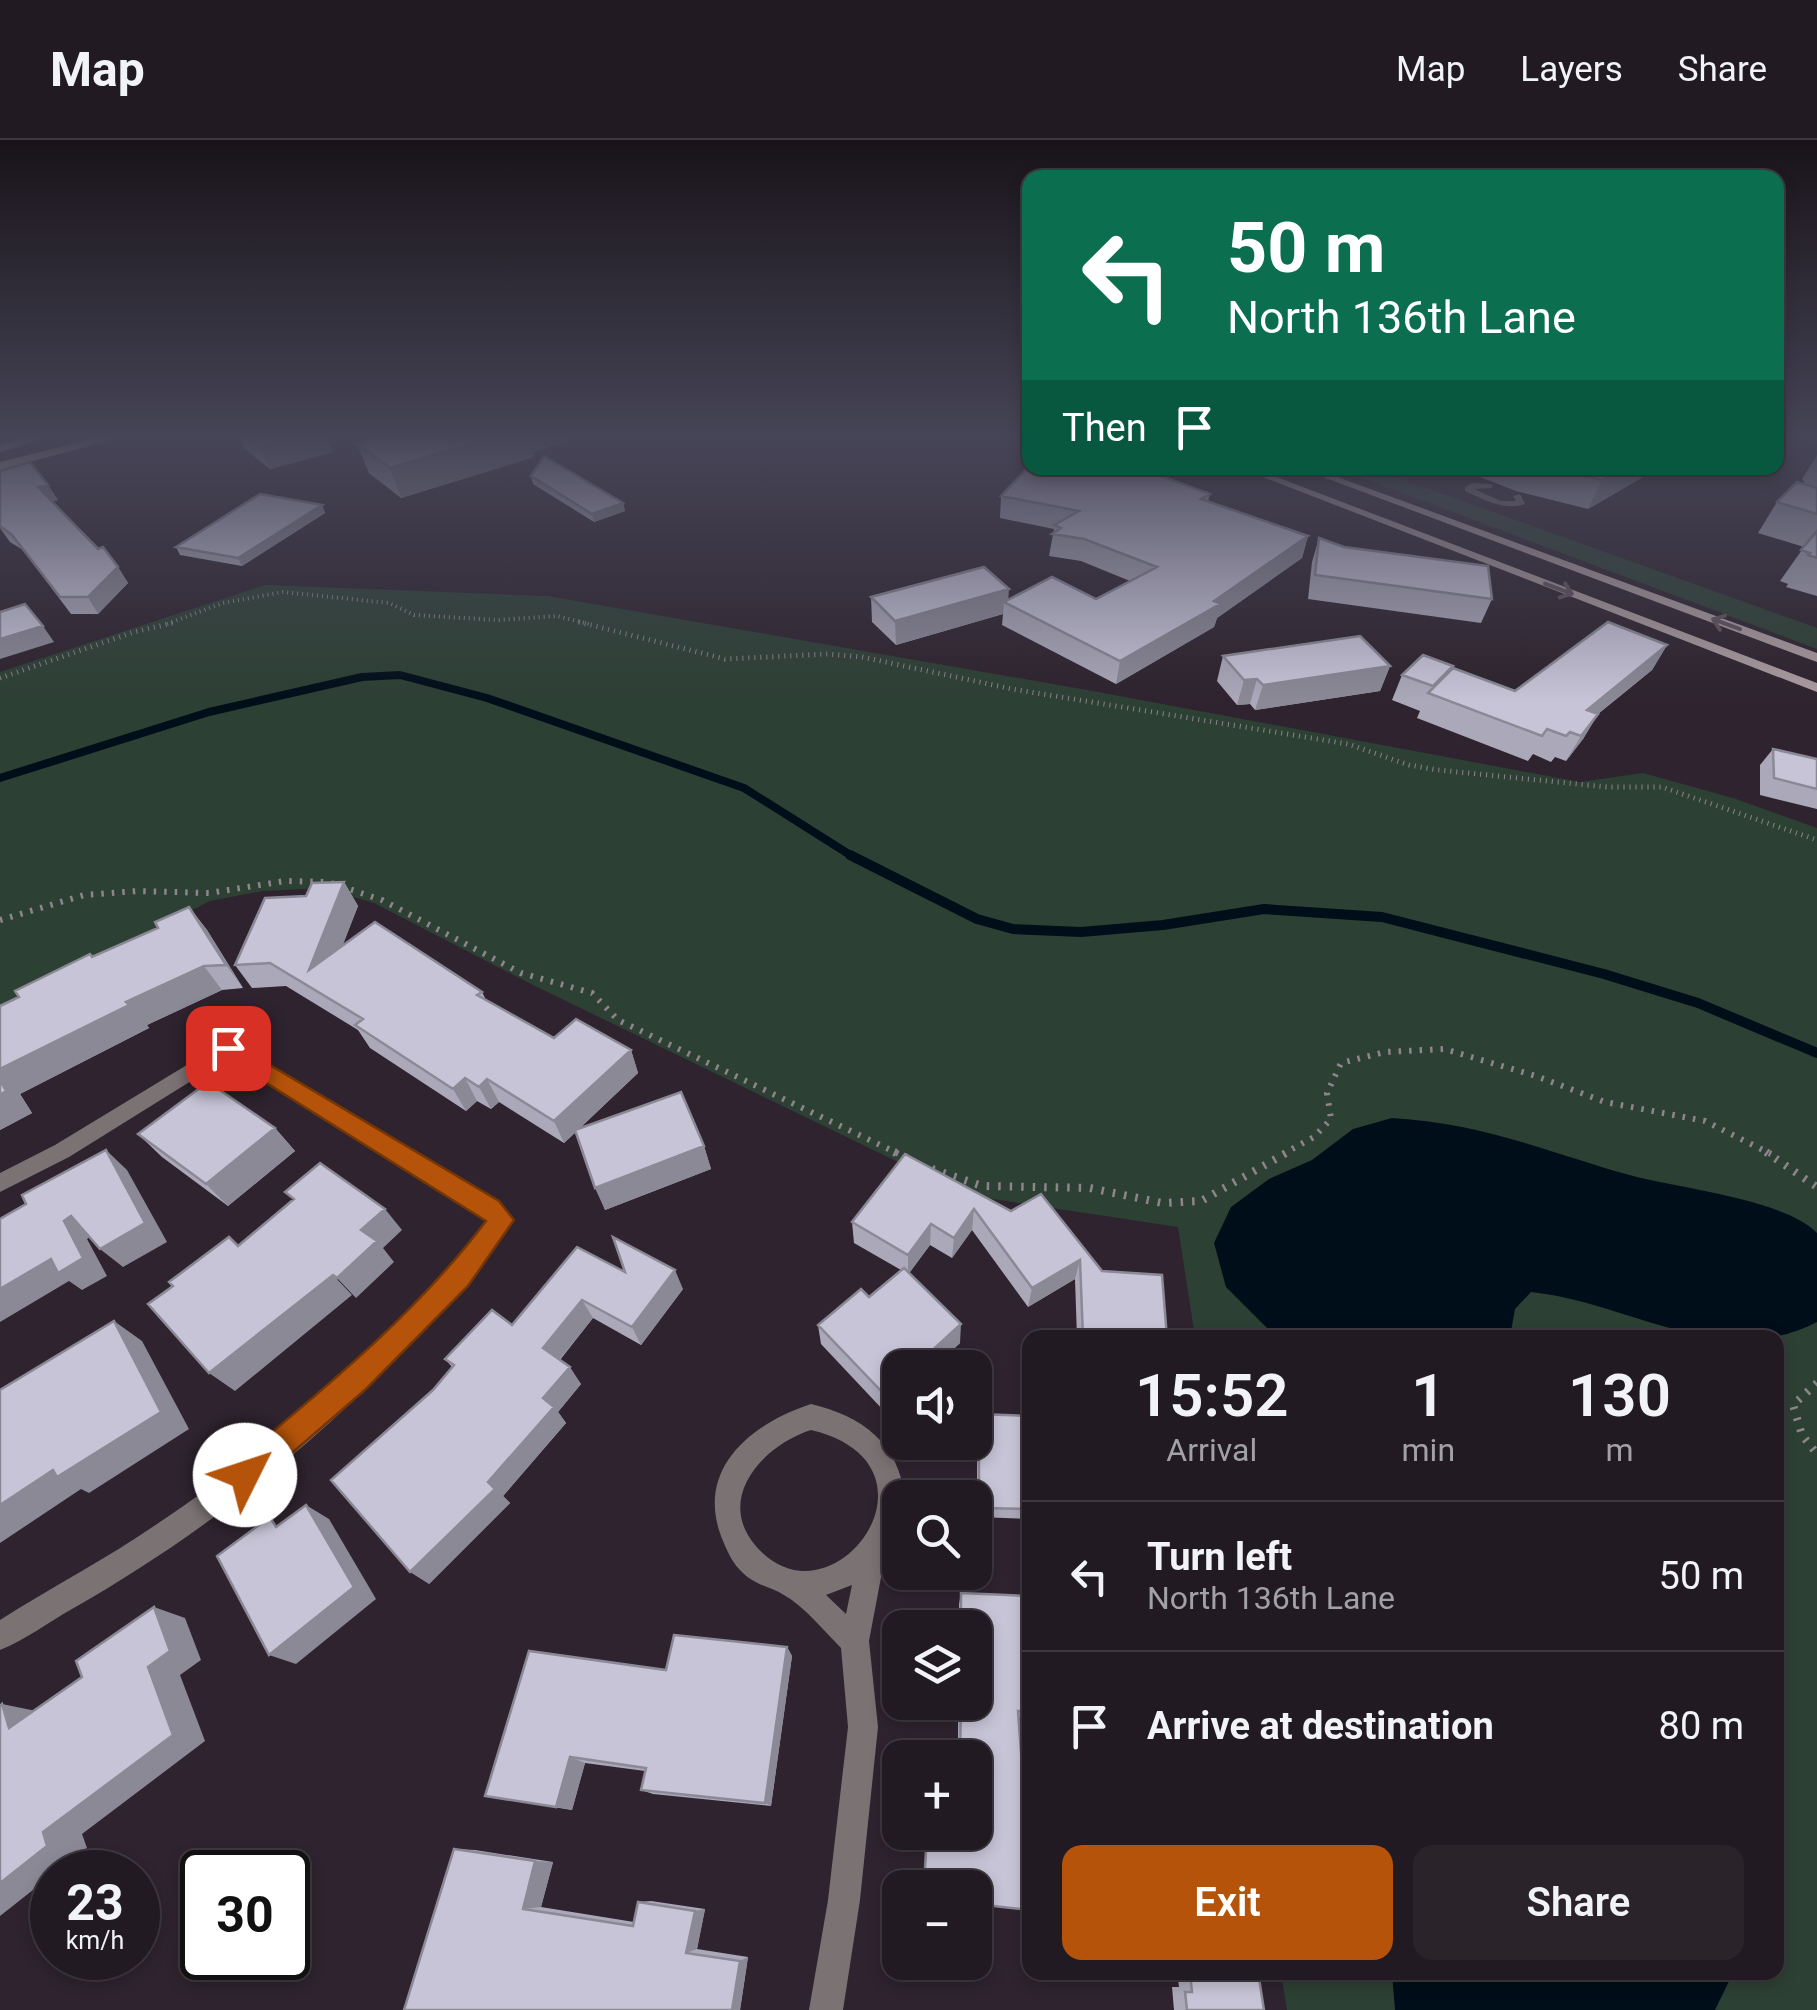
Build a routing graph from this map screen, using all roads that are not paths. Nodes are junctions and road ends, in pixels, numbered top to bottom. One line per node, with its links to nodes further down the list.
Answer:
1 (1397, 526): 3 (main road, one-way to 3)
2 (1461, 526): 4 (main road, one-way to 2)
3 (1612, 609): 4 (main road); 5 (main road)
4 (1816, 658)
5 (1817, 685)
6 (0, 1183): 9 (street)
7 (874, 1548): 8 (street); 8 (street); 10 (street)
8 (793, 1584): 10 (street)
9 (0, 1636)
10 (855, 1641): 11 (street)
11 (826, 2010)

